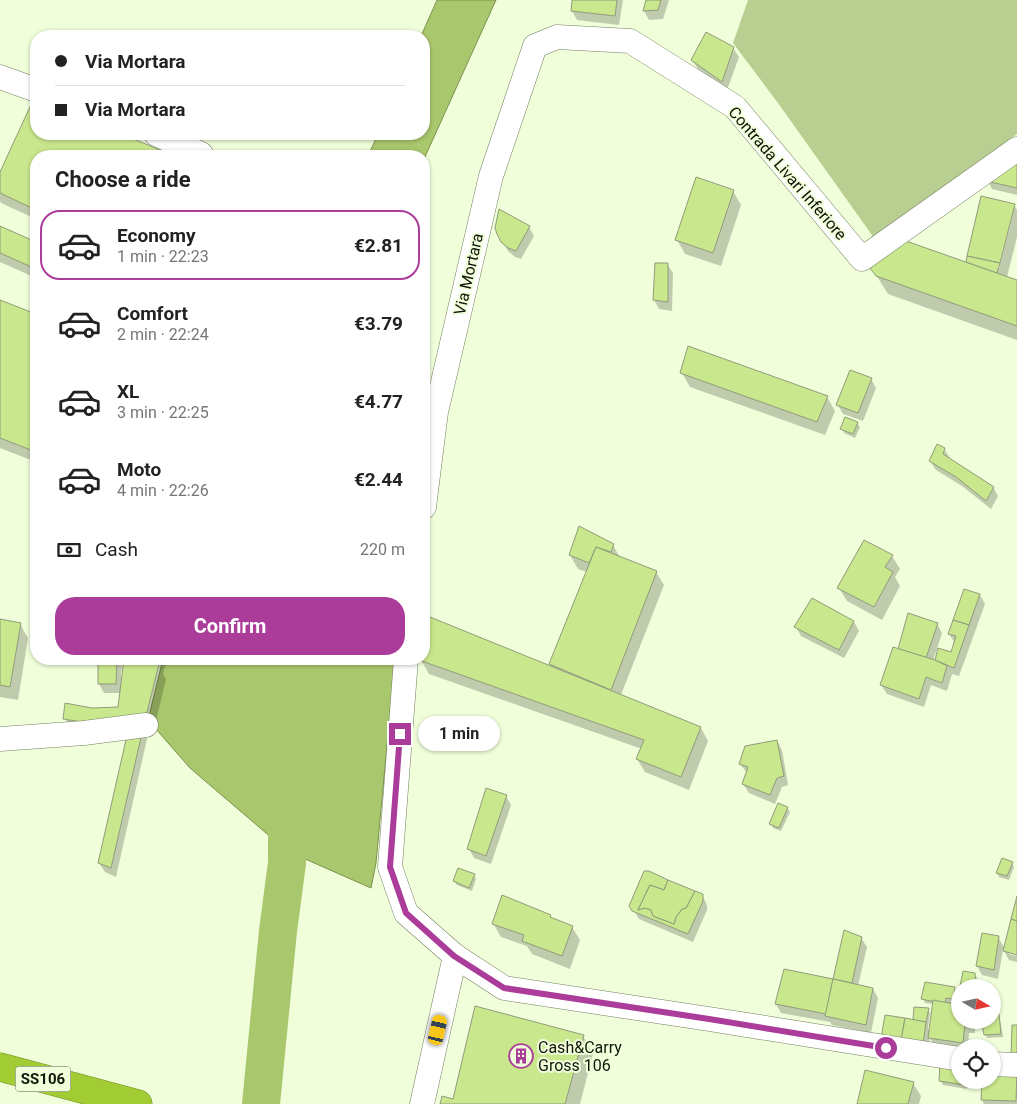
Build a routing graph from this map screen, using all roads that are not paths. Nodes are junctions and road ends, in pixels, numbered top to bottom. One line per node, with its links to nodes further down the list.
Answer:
1 (535, 46): 5 (street, Contrada Livari Inferiore); 7 (street, Via Mortara)
2 (0, 77): 3 (street)
3 (30, 88)
4 (170, 140): 6 (street)
5 (1017, 149)
6 (192, 150)
7 (430, 460)
8 (406, 665): 11 (street)
9 (146, 725): 10 (street)
10 (0, 739)
11 (454, 956): 12 (street); 17 (street)
12 (951, 1058)
13 (1001, 1064): 14 (street)
14 (1017, 1065)
15 (0, 1067): 16 (highway, SS106)
16 (138, 1104)
17 (422, 1104)

